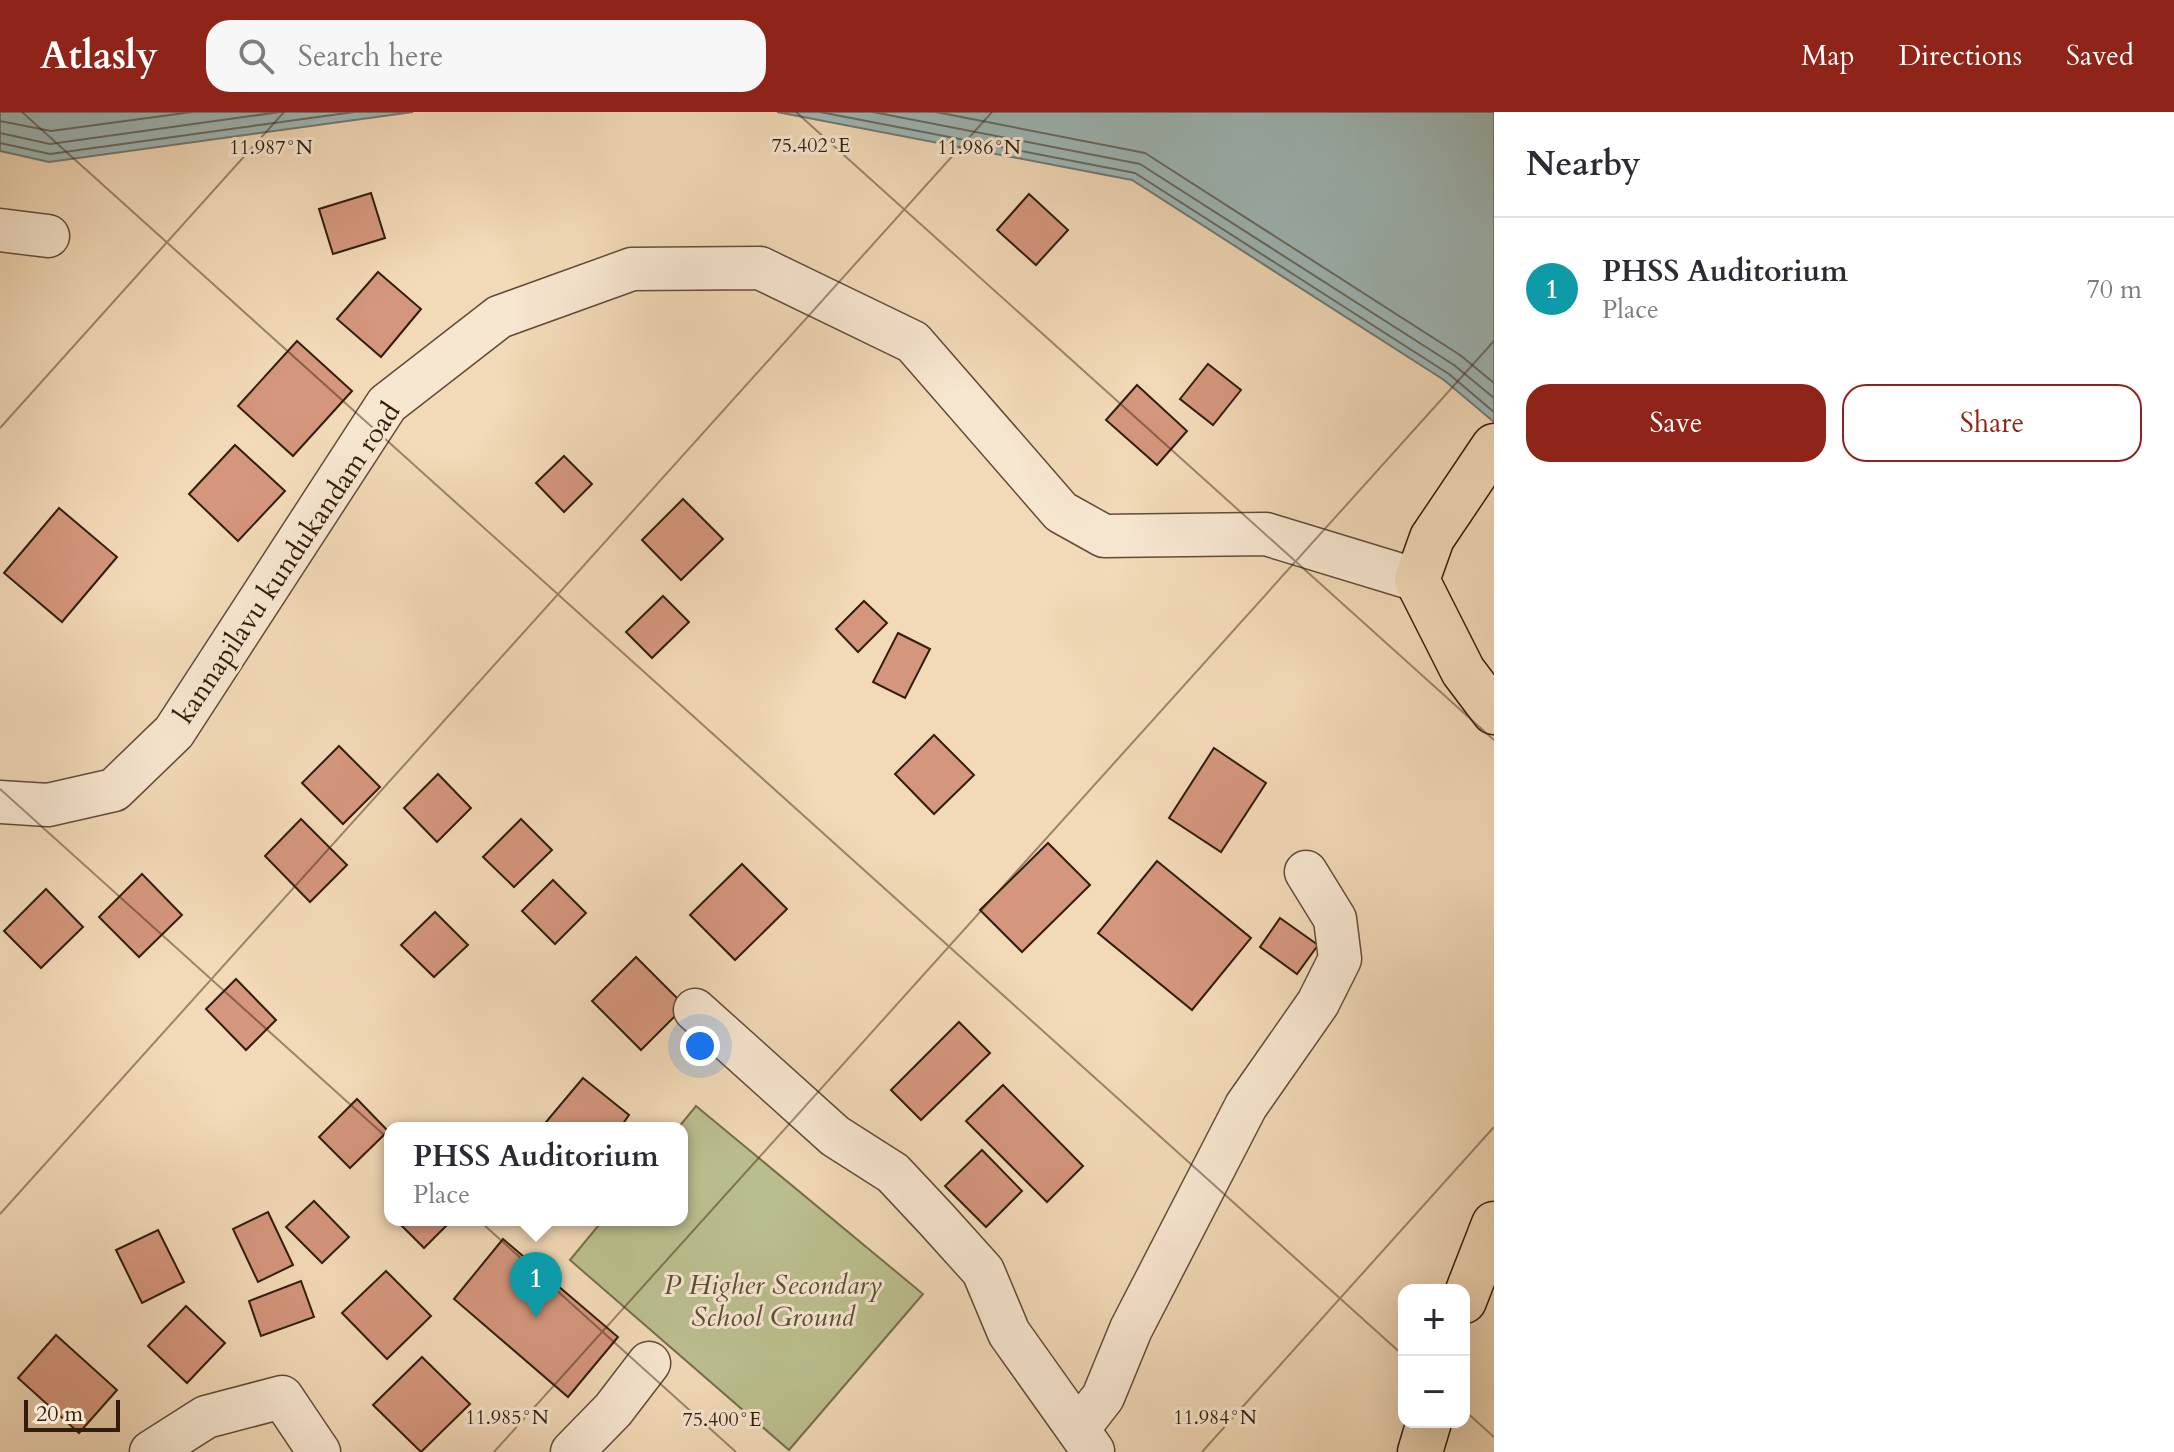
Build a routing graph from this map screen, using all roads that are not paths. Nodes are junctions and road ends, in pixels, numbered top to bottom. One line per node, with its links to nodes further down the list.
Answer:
1 (0, 230): 2 (street)
2 (48, 236)
3 (1494, 446): 4 (main road)
4 (1417, 580): 5 (main road); 6 (street, kannapilavu kundukandam road)
5 (1494, 712)
6 (0, 802)
7 (1306, 872): 13 (street)
8 (695, 1010): 13 (street)
9 (1494, 1224): 10 (main road)
10 (1470, 1286)
11 (649, 1363): 16 (street)
12 (1427, 1428): 17 (main road)
13 (1086, 1440)
14 (151, 1452): 15 (street)
15 (319, 1452)
16 (572, 1452)
17 (1420, 1452)

